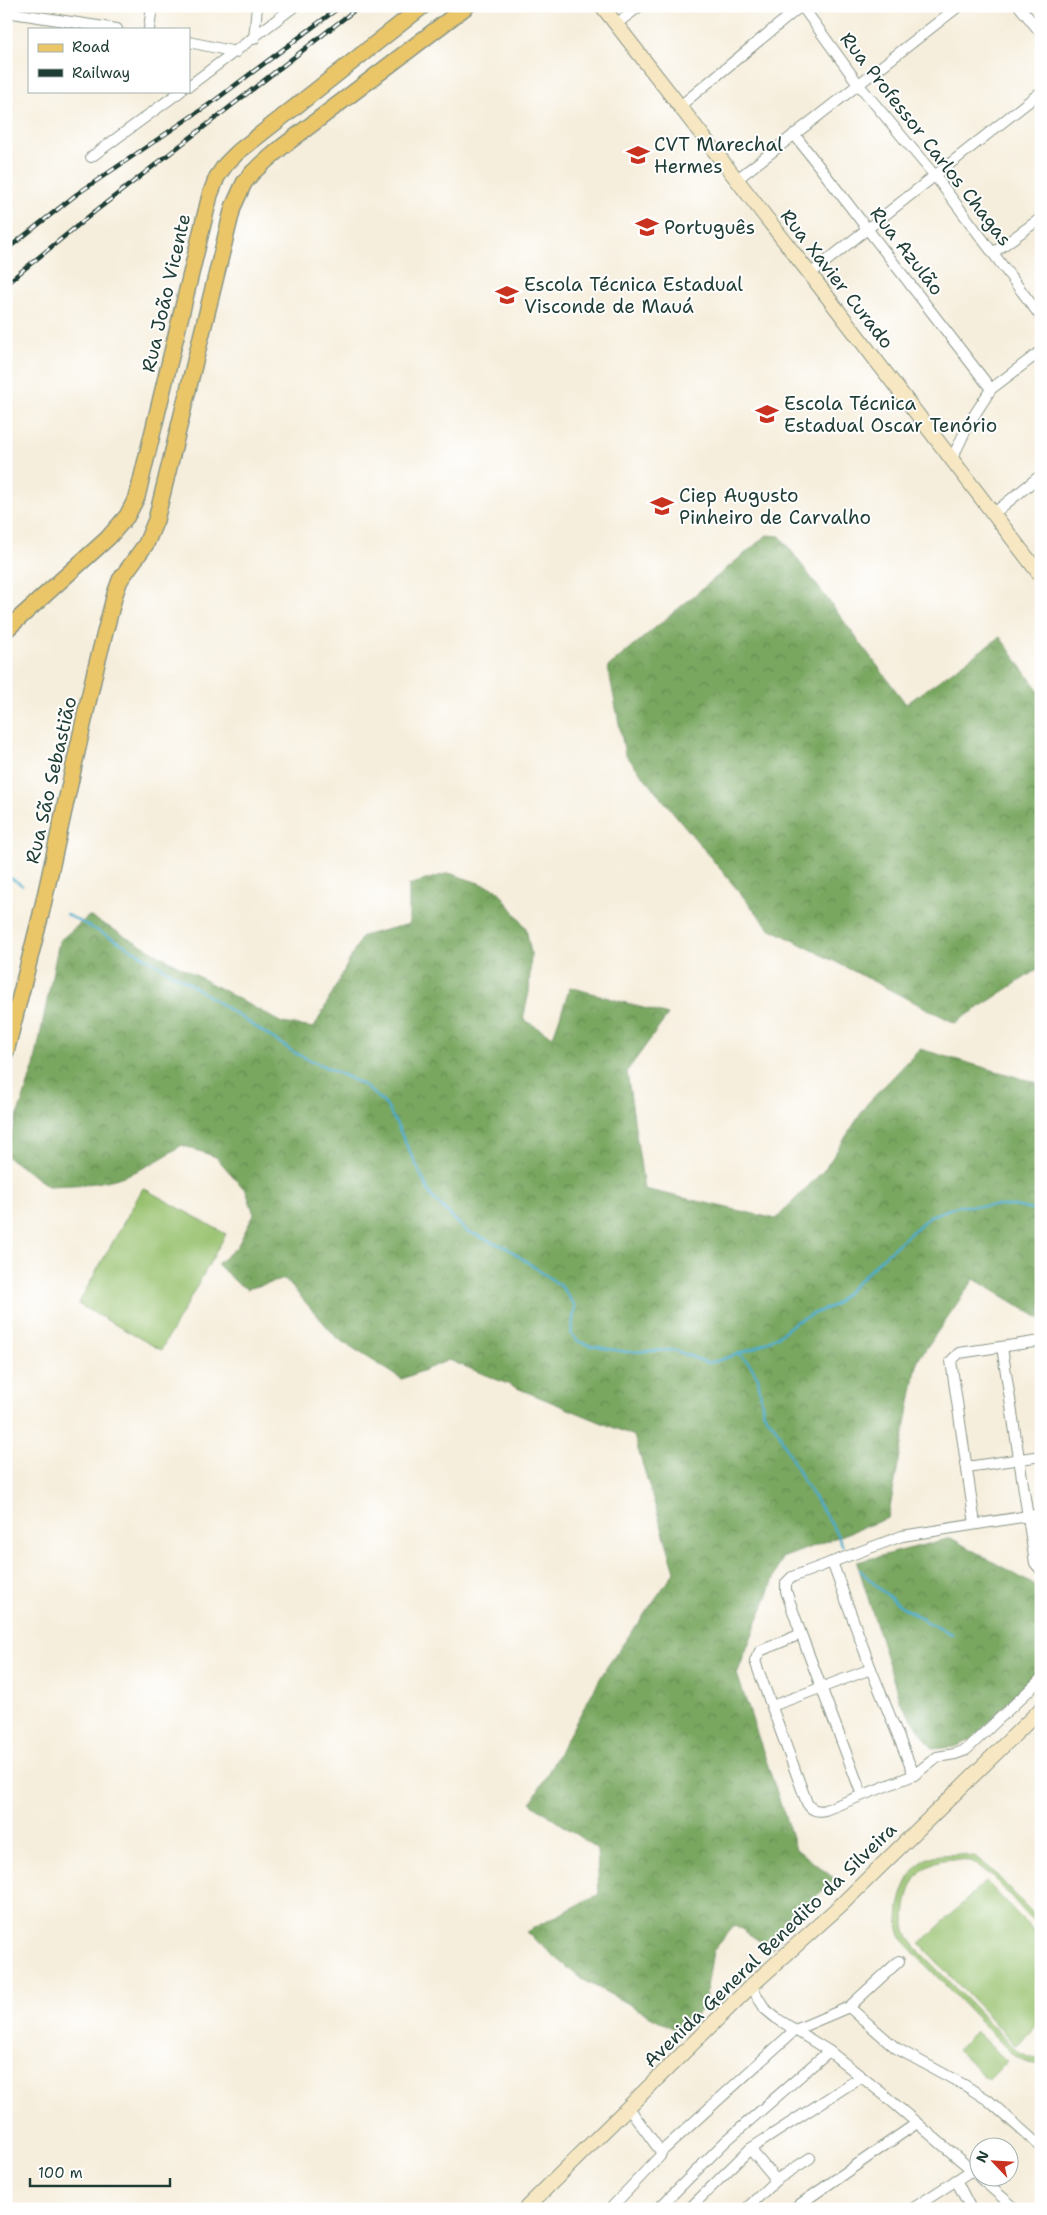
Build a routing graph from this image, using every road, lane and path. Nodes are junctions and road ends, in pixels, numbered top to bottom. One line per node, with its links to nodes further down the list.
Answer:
1 (45, 6): 13 (street)
2 (152, 6): 17 (street)
3 (257, 6): 19 (street)
4 (295, 6): 19 (street)
5 (423, 6): 14 (main road, Rua João Vicente)
6 (467, 6): 20 (main road)
7 (602, 6): 15 (main road, Rua Xavier Curado)
8 (640, 6): 15 (street)
9 (802, 6): 24 (street, Rua Professor Carlos Chagas); 27 (street)
10 (959, 6): 24 (street)
11 (1019, 6): 18 (street)
12 (6, 12): 13 (street)
13 (44, 18): 16 (street)
14 (406, 20): 20 (main road); 28 (main road, Rua João Vicente)
15 (616, 24): 27 (main road, Rua Xavier Curado)
16 (110, 28)
17 (149, 28)
18 (1041, 33)
19 (254, 38): 22 (street)
20 (422, 40): 30 (main road)
21 (190, 42): 22 (street)
22 (236, 52): 23 (street)
23 (190, 85)
24 (859, 85): 29 (street); 32 (street, Rua Professor Carlos Chagas)
25 (180, 92): 31 (street)
26 (1041, 92): 32 (street)
27 (680, 106): 33 (main road, Rua Xavier Curado)
28 (273, 124): 30 (main road); 37 (main road, Rua João Vicente)
29 (794, 134): 33 (street); 35 (street, Rua Azulão)
30 (282, 147): 38 (main road)
31 (91, 157)
32 (935, 176): 35 (street); 36 (street, Rua Professor Carlos Chagas)
33 (736, 180): 39 (main road, Rua Xavier Curado)
34 (1041, 218): 36 (street)
35 (868, 229): 39 (street); 42 (street, Rua Azulão)
36 (993, 253): 40 (street, Rua Professor Carlos Chagas)
37 (192, 265): 38 (main road); 47 (main road, Rua João Vicente)
38 (216, 271): 48 (main road, Rua São Sebastião)
39 (810, 274): 43 (main road, Rua Xavier Curado)
40 (1041, 317)
41 (1041, 351): 42 (street)
42 (991, 389): 43 (street)
43 (952, 459): 45 (main road, Rua Xavier Curado)
44 (1041, 475): 45 (street)
45 (993, 514): 46 (main road, Rua Xavier Curado)
46 (1041, 576)
47 (6, 630)
48 (6, 1052)
49 (1041, 1341): 50 (street)
50 (1002, 1347): 52 (street); 53 (street)
51 (1041, 1456): 52 (street)
52 (1019, 1460): 53 (street); 55 (street)
53 (967, 1467): 56 (street)
54 (1041, 1514): 55 (street)
55 (1028, 1516): 56 (street); 58 (street)
56 (975, 1524): 57 (street)
57 (832, 1562): 59 (street); 60 (street)
58 (1041, 1570)
59 (801, 1634): 62 (street); 63 (street)
60 (871, 1669): 62 (street); 65 (street)
61 (1041, 1680): 65 (street)
62 (821, 1688): 63 (street); 66 (street)
63 (772, 1706): 66 (street)
64 (1041, 1709): 68 (main road, Avenida General Benedito da Silveira)
65 (914, 1775): 66 (street)
66 (862, 1795)
67 (899, 1961): 69 (street)
68 (751, 1986): 70 (street); 73 (main road, Avenida General Benedito da Silveira)
69 (849, 2007): 70 (street); 75 (street)
70 (795, 2030): 71 (street); 77 (street)
71 (829, 2051): 72 (street); 88 (street)
72 (861, 2077): 74 (street); 76 (street)
73 (629, 2108): 77 (street); 86 (main road, Avenida General Benedito da Silveira)
74 (917, 2123): 79 (street); 84 (street)
75 (1041, 2147)
76 (750, 2149): 81 (street); 89 (street)
77 (662, 2152): 87 (street)
78 (810, 2158): 81 (street)
79 (970, 2169)
80 (970, 2177): 82 (street)
81 (776, 2180): 85 (street)
82 (956, 2180): 90 (street); 91 (street)
83 (992, 2188): 92 (street)
84 (799, 2207)
85 (747, 2208)
86 (525, 2209)
87 (610, 2209)
88 (658, 2209)
89 (689, 2209)
90 (912, 2209)
91 (971, 2209)
92 (1016, 2209)

